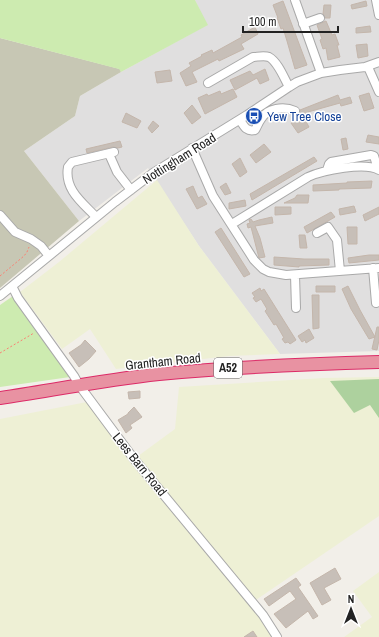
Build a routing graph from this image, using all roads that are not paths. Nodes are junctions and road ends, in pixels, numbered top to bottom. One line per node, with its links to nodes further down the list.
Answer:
1 (294, 0): 5 (street)
2 (376, 0): 3 (street)
3 (379, 15)
4 (320, 18): 5 (street)
5 (303, 24): 8 (street)
6 (379, 62): 7 (street, Nottingham Road)
7 (368, 67): 8 (street, Nottingham Road); 11 (street)
8 (321, 73): 10 (street, Nottingham Road)
9 (215, 82): 10 (street)
10 (289, 87): 13 (street, Nottingham Road)
11 (379, 92)
12 (295, 111): 13 (street)
13 (240, 120): 14 (street, Nottingham Road)
14 (192, 148): 17 (street, Nottingham Road); 20 (street)
15 (327, 170): 16 (street); 16 (street); 20 (street)
16 (378, 170)
17 (131, 190): 19 (street, Nottingham Road); 19 (street)
18 (0, 215): 22 (street)
19 (96, 217): 22 (street, Nottingham Road)
20 (232, 224): 25 (street)
21 (317, 233): 24 (street)
22 (49, 256): 26 (street, Nottingham Road)
23 (376, 268): 24 (street); 28 (street)
24 (340, 271): 25 (street)
25 (295, 275): 29 (street)
26 (12, 286): 27 (street, Nottingham Road); 31 (street, Lees Barn Road)
27 (0, 296)
28 (376, 303)
29 (296, 308)
30 (379, 362): 31 (highway, Grantham Road / A52)
31 (78, 385): 32 (highway, Grantham Road / A52); 33 (street, Lees Barn Road)
32 (0, 398)
33 (276, 637)

